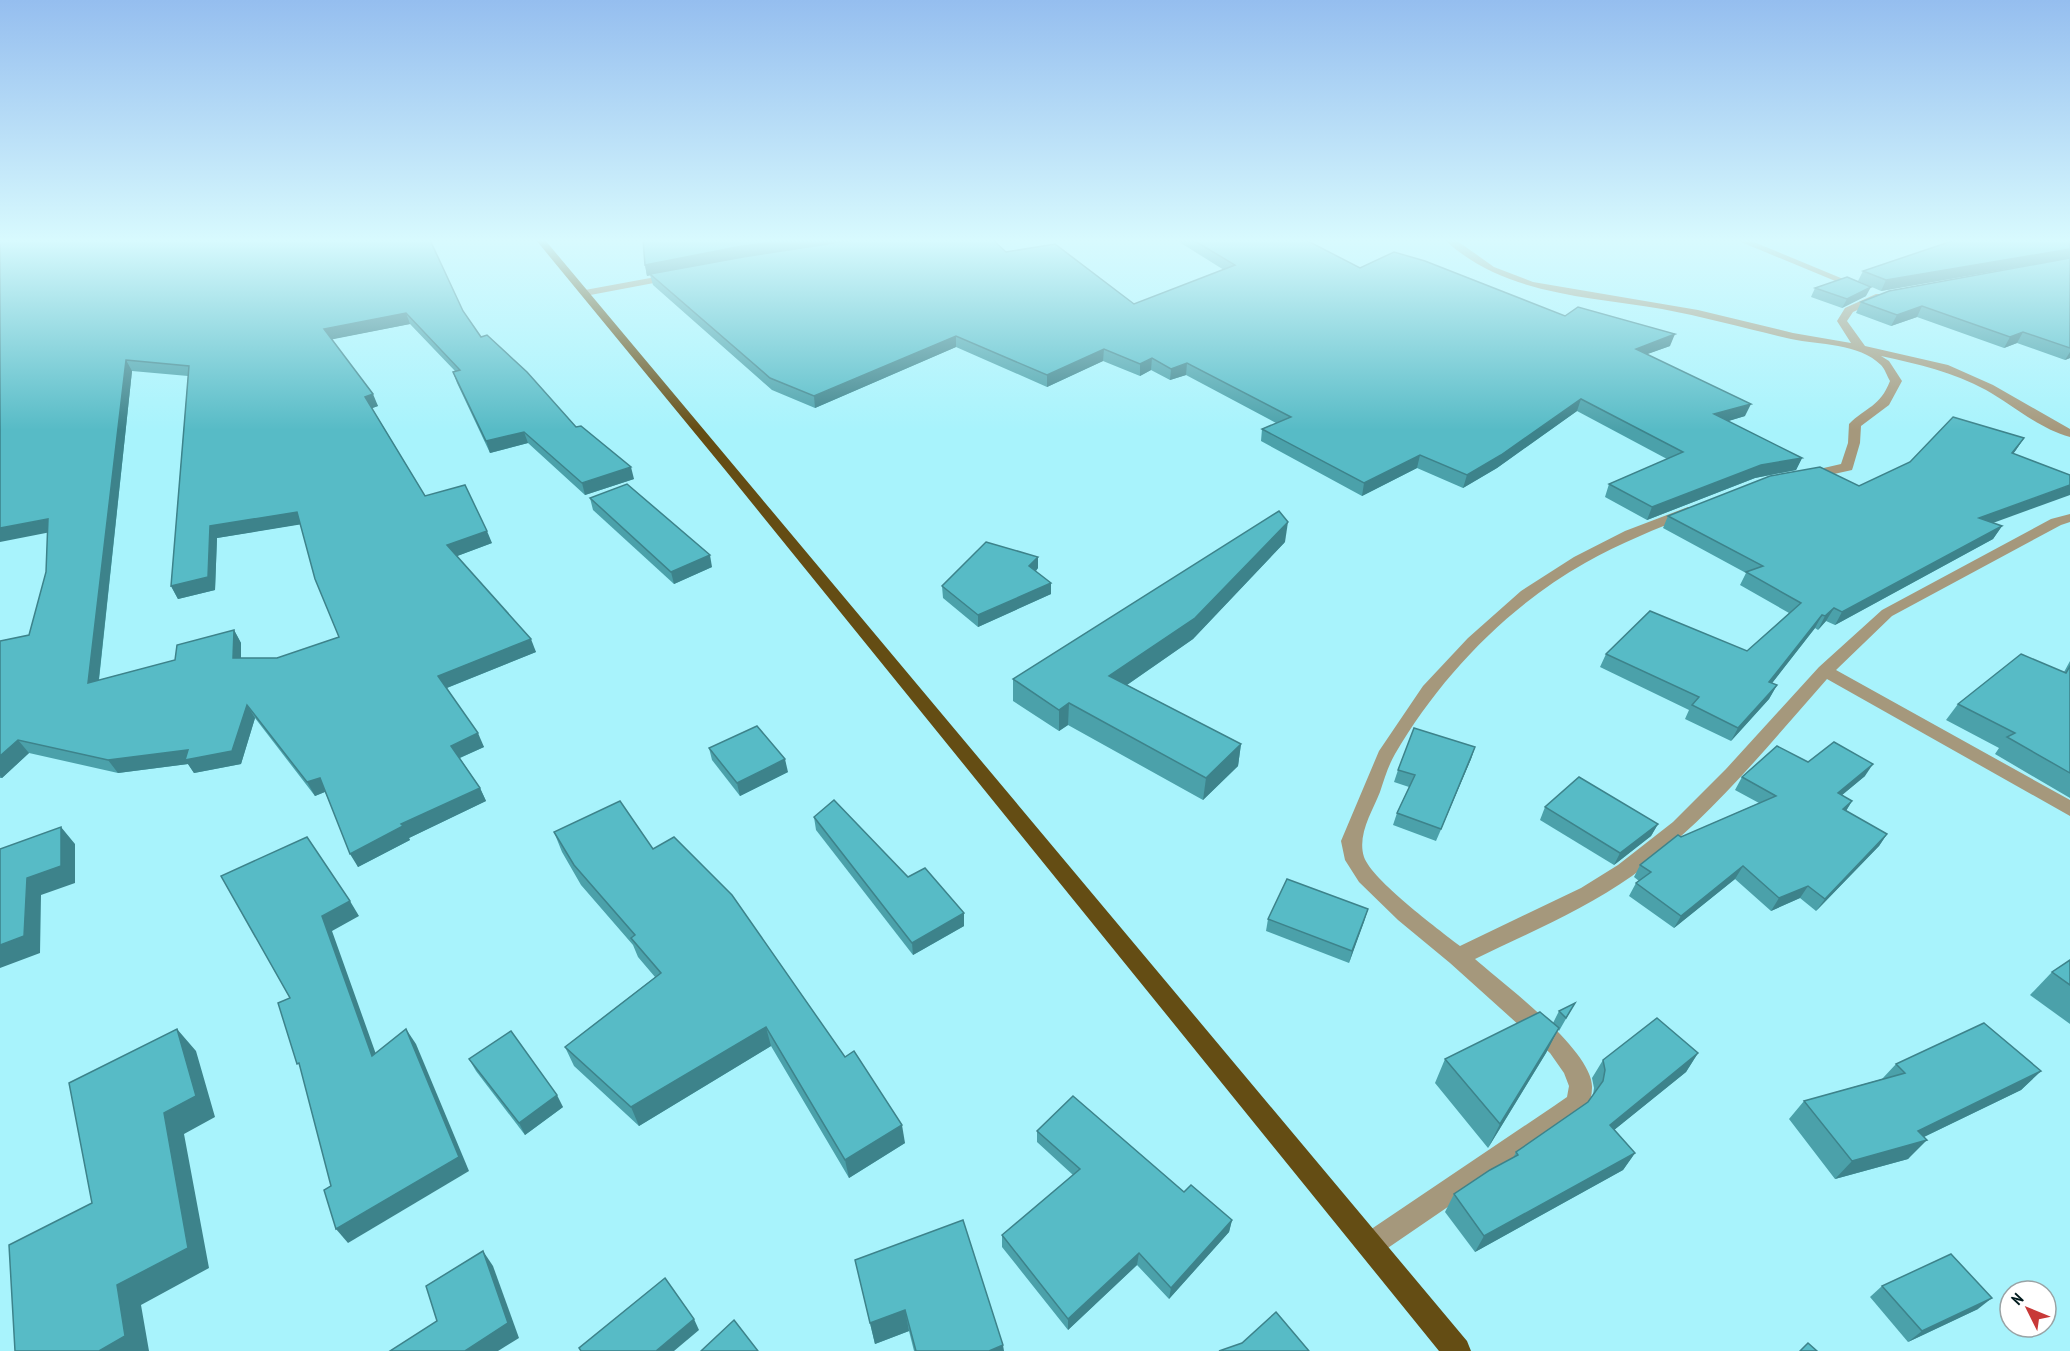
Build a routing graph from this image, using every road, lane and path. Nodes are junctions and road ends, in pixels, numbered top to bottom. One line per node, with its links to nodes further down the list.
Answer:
1 (593, 303): 12 (highway)
2 (1644, 303): 4 (street)
3 (1864, 303): 4 (street)
4 (1861, 348): 5 (street); 6 (street)
5 (2070, 434)
6 (1794, 478)
7 (1706, 504): 11 (street)
8 (2070, 518): 9 (street)
9 (1825, 671): 10 (street); 11 (street)
10 (2070, 809)
11 (1458, 957): 12 (street)
12 (1370, 1245): 13 (highway)
13 (1457, 1351)

